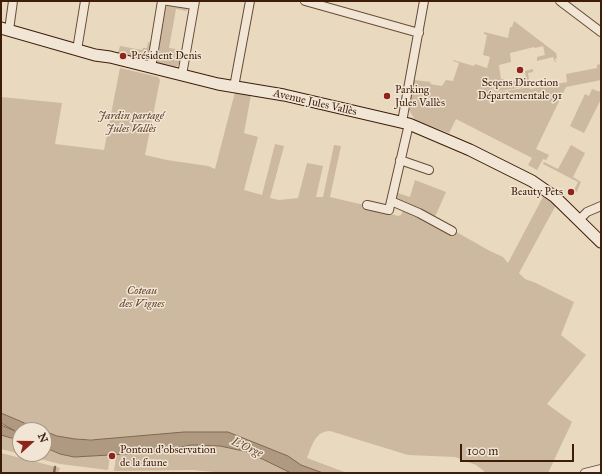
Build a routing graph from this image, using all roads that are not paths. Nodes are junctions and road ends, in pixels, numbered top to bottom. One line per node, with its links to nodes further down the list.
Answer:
1 (13, 1): 11 (street)
2 (85, 1): 14 (street)
3 (162, 1): 15 (street)
4 (168, 1): 9 (street)
5 (250, 1): 17 (street)
6 (305, 1): 10 (street)
7 (424, 1): 13 (street)
8 (560, 1): 12 (street)
9 (195, 3): 16 (street)
10 (339, 5): 13 (street)
11 (5, 29): 14 (main road, Avenue Jules Vallès)
12 (601, 32)
13 (419, 33): 18 (street)
14 (77, 50): 15 (main road, Avenue Jules Vallès)
15 (151, 68): 16 (main road, Avenue Jules Vallès)
16 (182, 74): 17 (main road, Avenue Jules Vallès)
17 (234, 87): 18 (main road, Avenue Jules Vallès)
18 (405, 123): 19 (street); 24 (main road, Avenue Jules Vallès)
19 (400, 160): 20 (street); 21 (street)
20 (429, 170)
21 (391, 201): 22 (street); 25 (street)
22 (367, 205)
23 (601, 206): 24 (street)
24 (579, 220): 26 (main road, Avenue Jules Vallès)
25 (452, 231)
26 (601, 242)
27 (601, 469): 28 (street)
28 (585, 473)

